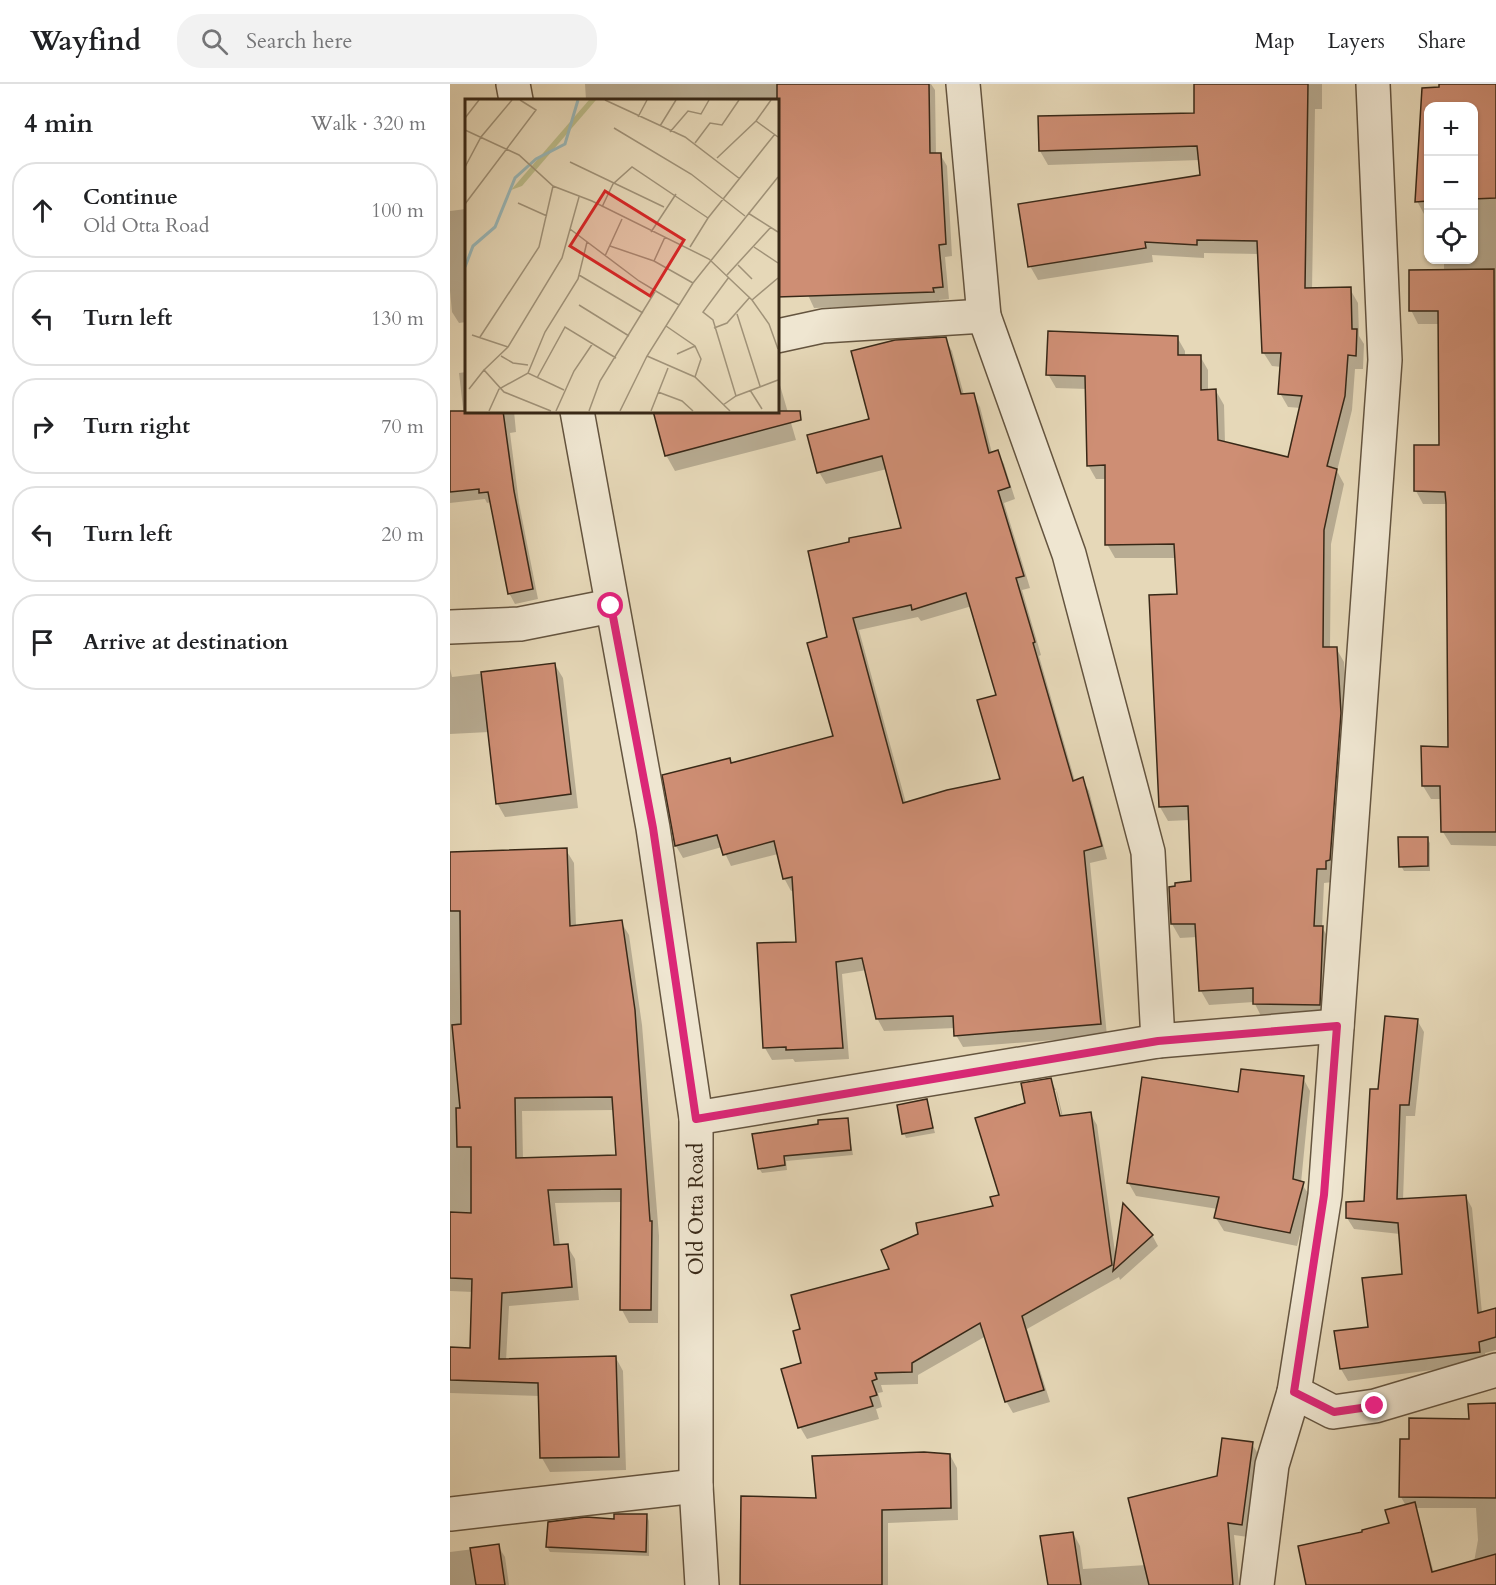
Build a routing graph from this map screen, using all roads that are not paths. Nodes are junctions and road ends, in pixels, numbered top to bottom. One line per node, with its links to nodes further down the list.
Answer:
1 (513, 84): 4 (street)
2 (963, 84): 5 (street)
3 (1373, 84): 10 (street)
4 (516, 99)
5 (984, 316): 6 (street); 11 (street)
6 (778, 336)
7 (577, 412): 8 (street, Old Otta Road)
8 (611, 606): 9 (street); 12 (street, Old Otta Road)
9 (450, 627)
10 (1337, 1026): 11 (street); 14 (street)
11 (1158, 1041): 12 (street)
12 (696, 1119): 15 (street, Old Otta Road)
13 (1496, 1370): 14 (street)
14 (1294, 1392): 18 (street)
15 (696, 1486): 16 (street); 17 (street, Old Otta Road)
16 (450, 1514)
17 (702, 1585)
18 (1257, 1585)

